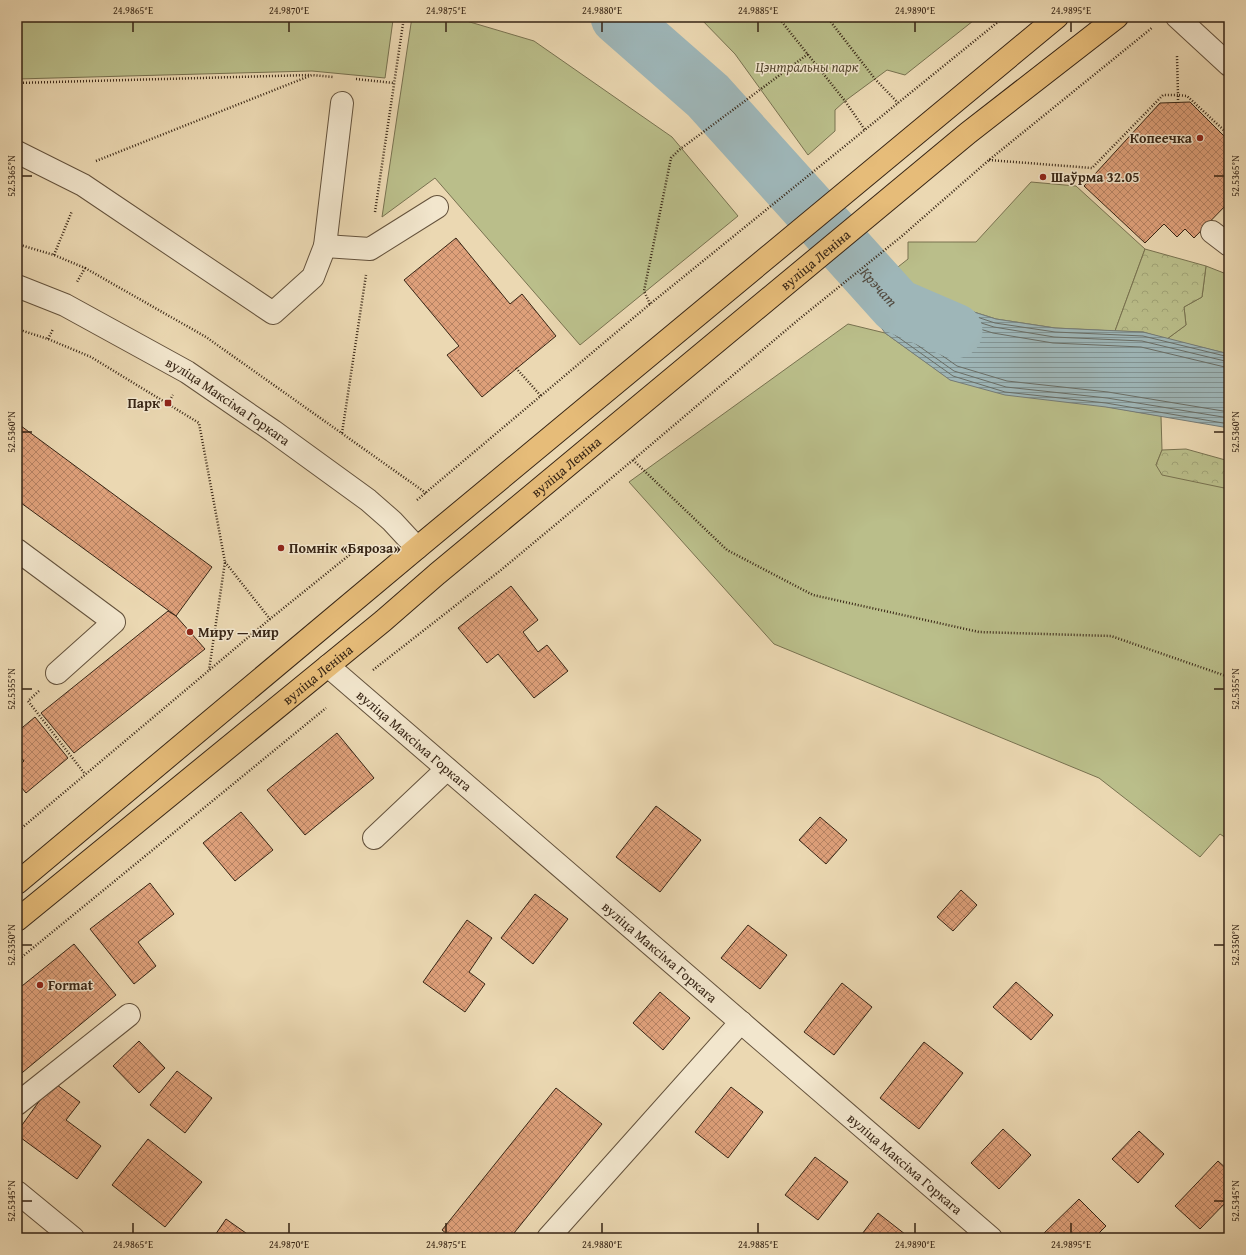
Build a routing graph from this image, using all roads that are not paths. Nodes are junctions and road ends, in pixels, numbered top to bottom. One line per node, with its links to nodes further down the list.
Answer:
1 (1057, 17): 10 (main road)
2 (1117, 17): 12 (main road, вуліца Леніна)
3 (1177, 17): 4 (street)
4 (1229, 65)
5 (342, 103): 8 (street)
6 (17, 152): 8 (street)
7 (437, 207): 8 (street)
8 (325, 246)
9 (17, 286): 10 (street, вуліца Максіма Горкага)
10 (417, 548): 12 (main road); 13 (main road)
11 (17, 550): 15 (street)
12 (438, 574): 14 (main road, вуліца Леніна)
13 (307, 640): 14 (main road); 18 (main road)
14 (328, 666): 16 (street, вуліца Максіма Горкага); 19 (main road, вуліца Леніна)
15 (57, 673)
16 (446, 769): 17 (street); 21 (street, вуліца Максіма Горкага)
17 (374, 838)
18 (17, 883)
19 (17, 920)
20 (129, 1015): 22 (street)
21 (741, 1022): 25 (street); 26 (street, вуліца Максіма Горкага)
22 (17, 1104)
23 (17, 1192): 24 (street)
24 (73, 1238)
25 (548, 1238)
26 (991, 1238)

